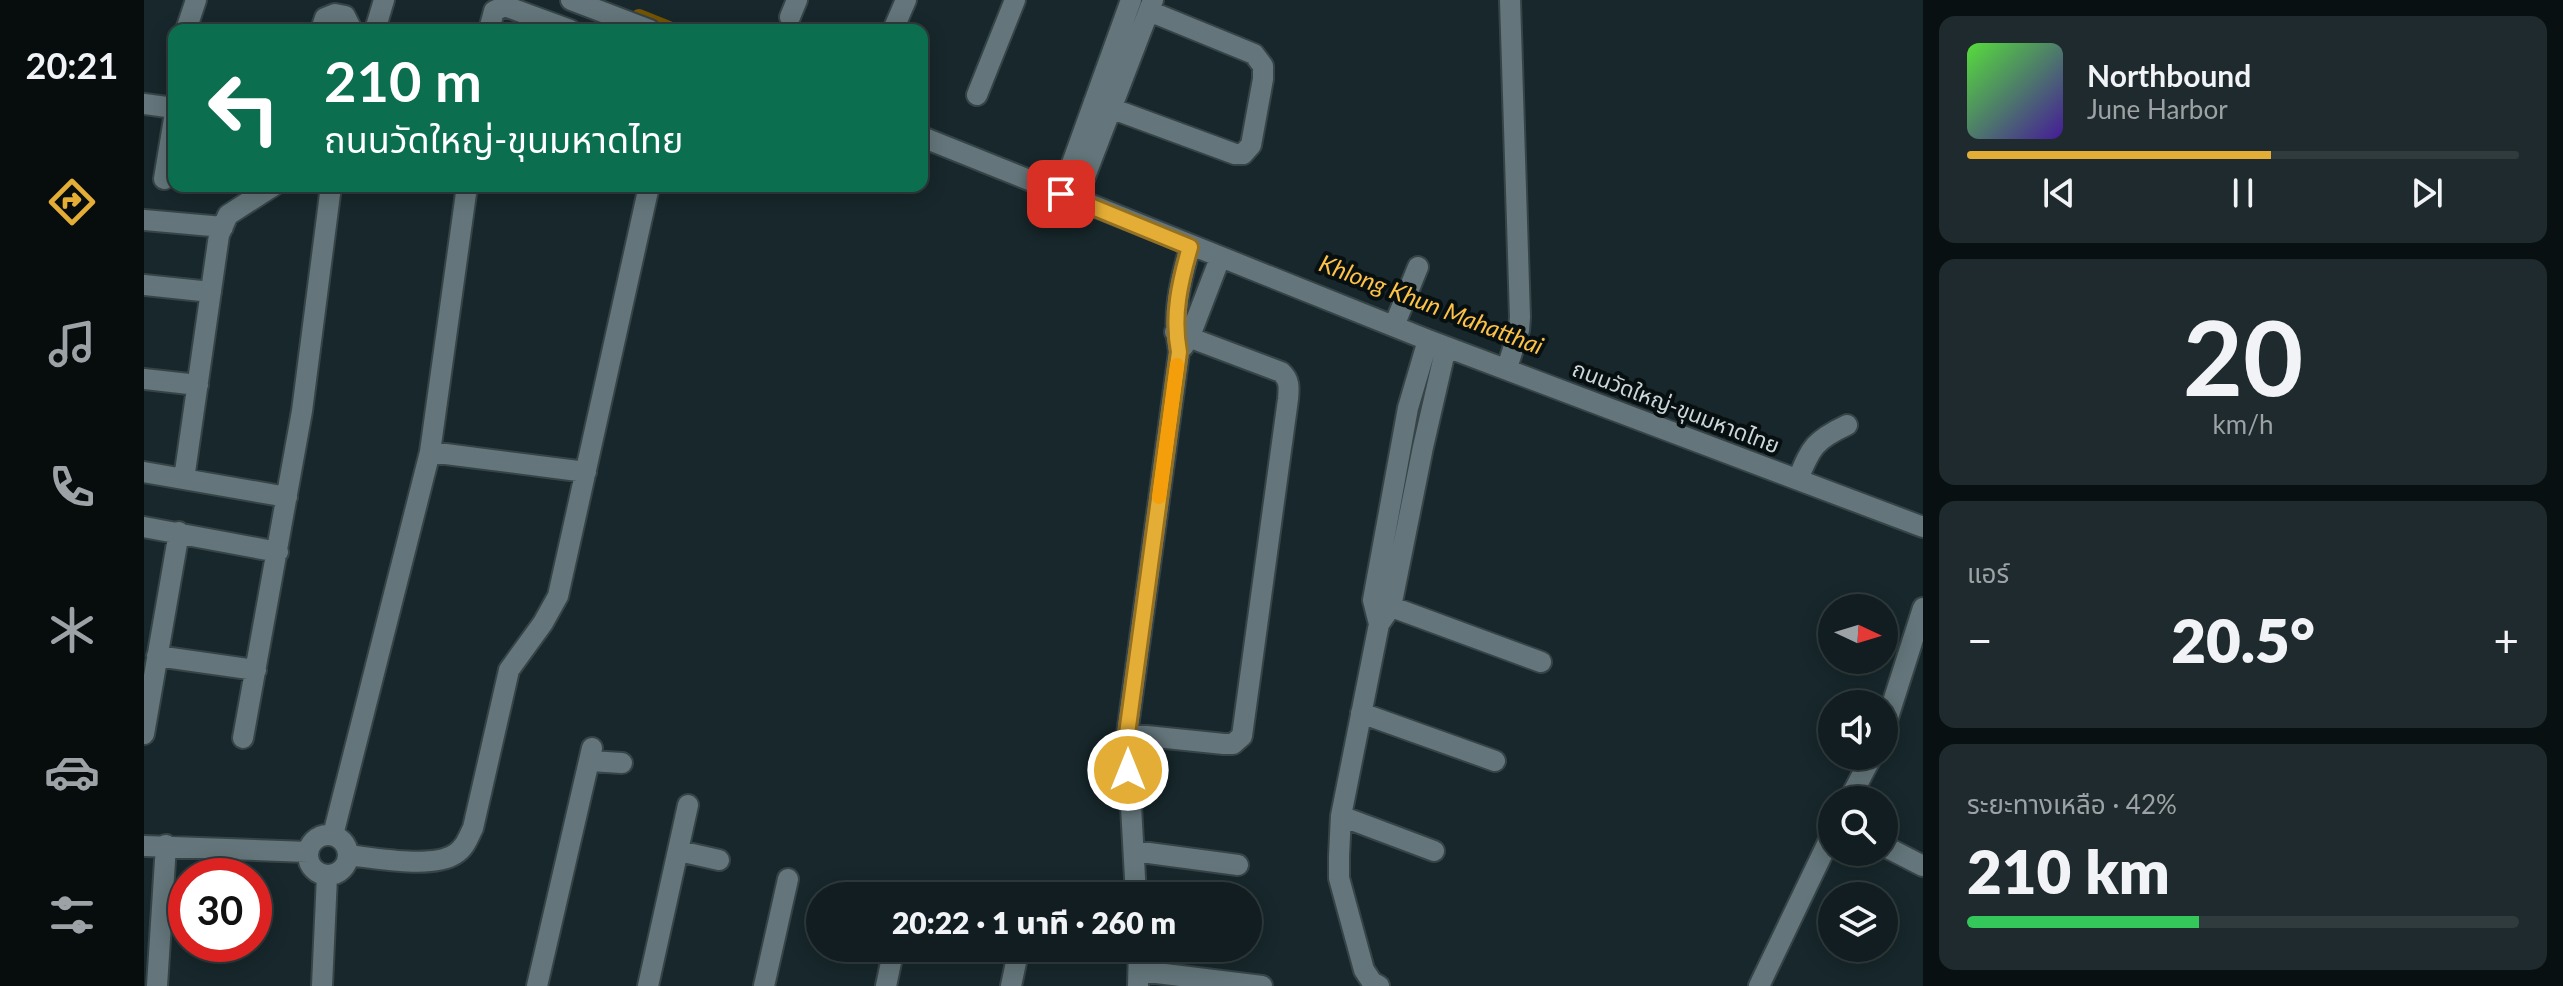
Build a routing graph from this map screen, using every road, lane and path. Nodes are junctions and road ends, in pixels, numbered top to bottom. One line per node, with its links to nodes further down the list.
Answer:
1 (196, 0): 9 (street)
2 (384, 0): 12 (street)
3 (571, 0): 15 (street)
4 (906, 0): 16 (street)
5 (1015, 0): 17 (street)
6 (1131, 0): 19 (street)
7 (1510, 0): 39 (street)
8 (1151, 6): 19 (street); 19 (street)
9 (188, 24)
10 (323, 24): 11 (street)
11 (350, 24)
12 (377, 24)
13 (491, 24): 14 (street)
14 (554, 24)
15 (634, 24)
16 (896, 24)
17 (977, 95)
18 (144, 104): 20 (street)
19 (1104, 106): 28 (street)
20 (168, 107)
21 (928, 139): 28 (street, ถนนวัดใหญ่-ขุนมหาดไทย)
22 (168, 155): 23 (street)
23 (164, 179)
24 (264, 192): 30 (street)
25 (330, 192): 48 (street)
26 (466, 192): 43 (street)
27 (648, 192): 46 (street)
28 (1070, 192): 31 (street, ถนนวัดใหญ่-ขุนมหาดไทย)
29 (144, 220): 30 (street)
30 (223, 227): 35 (street)
31 (1190, 247): 32 (street, ถนนวัดใหญ่-ขุนมหาดไทย); 37 (street)
32 (1220, 258): 36 (street, ถนนวัดใหญ่-ขุนมหาดไทย); 37 (street)
33 (1418, 267): 36 (street)
34 (144, 285): 35 (street)
35 (211, 292): 41 (street)
36 (1399, 314): 38 (street, ถนนวัดใหญ่-ขุนมหาดไทย)
37 (1181, 340): 61 (street); 61 (street)
38 (1437, 343): 39 (street, ถนนวัดใหญ่-ขุนมหาดไทย); 54 (street)
39 (1508, 363): 44 (street, ถนนวัดใหญ่-ขุนมหาดไทย)
40 (144, 379): 41 (street)
41 (198, 385): 47 (street)
42 (1847, 425): 44 (street)
43 (430, 452): 46 (street); 67 (street)
44 (1803, 467): 50 (street, ถนนวัดใหญ่-ขุนมหาดไทย)
45 (144, 472): 47 (street)
46 (586, 472): 75 (street)
47 (184, 479): 48 (street)
48 (287, 497): 52 (street)
49 (144, 527): 51 (street)
50 (1923, 527)
51 (179, 532): 52 (street); 55 (street)
52 (278, 552): 57 (street)
53 (1923, 608): 58 (street)
54 (1381, 610): 56 (street); 59 (street)
55 (154, 644): 57 (street); 60 (street)
56 (1541, 662)
57 (256, 670): 62 (street)
58 (1897, 690)
59 (1361, 713): 63 (street); 66 (street)
60 (144, 734)
61 (1127, 734): 71 (street)
62 (243, 738)
63 (1495, 761)
64 (622, 763): 86 (street)
65 (688, 805): 70 (street)
66 (1341, 816): 72 (street); 94 (street)
67 (333, 835): 73 (street); 75 (street)
68 (166, 845): 69 (street); 73 (street); 87 (street)
69 (144, 846)
70 (679, 851): 76 (street); 89 (street)
71 (1134, 851): 78 (street); 82 (street)
72 (1434, 851)
73 (308, 852): 80 (street)
74 (1898, 853): 79 (street)
75 (348, 855): 80 (street)
76 (719, 860)
77 (1818, 863): 95 (street)
78 (1238, 865)
79 (1923, 866)
80 (327, 876): 88 (street)
81 (788, 879): 90 (street)
82 (1135, 882)
83 (891, 962): 91 (street)
84 (1016, 962): 92 (street)
85 (1139, 978): 93 (street)
86 (541, 985)
87 (157, 986)
88 (322, 986)
89 (648, 986)
90 (764, 986)
91 (886, 986)
92 (1011, 986)
93 (1262, 986)
94 (1379, 986)
95 (1759, 986)

